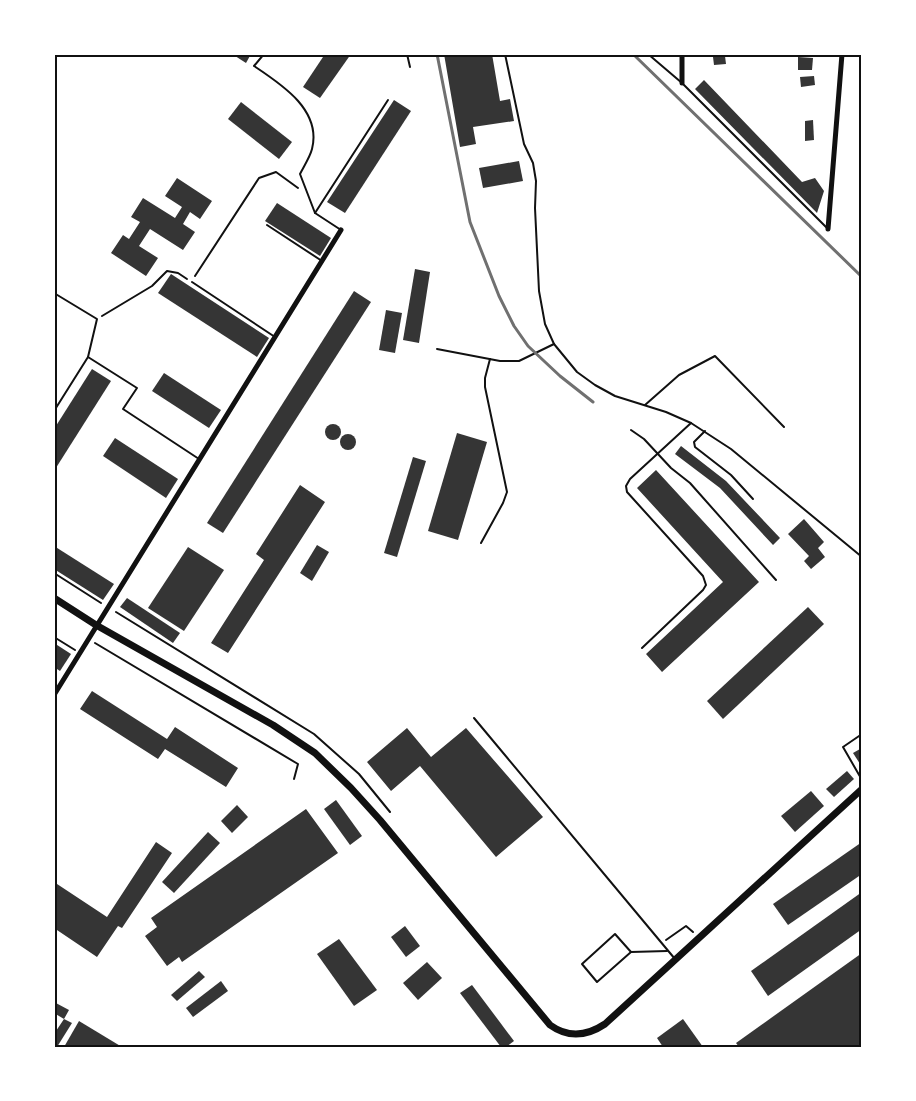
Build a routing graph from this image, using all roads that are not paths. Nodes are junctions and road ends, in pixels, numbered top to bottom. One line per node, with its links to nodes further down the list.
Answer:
1 (264, 54): 10 (lane)
2 (407, 54): 7 (lane)
3 (505, 54): 18 (lane)
4 (648, 54): 8 (lane)
5 (682, 54): 8 (street)
6 (842, 54): 12 (street)
7 (410, 67)
8 (682, 83): 12 (lane)
9 (388, 100): 10 (lane)
10 (315, 213): 13 (lane)
11 (267, 225): 14 (lane)
12 (828, 229)
13 (341, 230): 14 (street)
14 (322, 261): 17 (street)
15 (192, 282): 17 (lane)
16 (54, 293): 20 (lane)
17 (275, 337): 29 (street)
18 (554, 344): 21 (lane); 22 (lane)
19 (437, 349): 21 (lane)
20 (88, 357): 23 (lane); 29 (lane)
21 (490, 359): 31 (lane)
22 (645, 405): 24 (lane); 25 (lane)
23 (54, 411)
24 (691, 423): 27 (lane); 28 (lane)
25 (784, 427)
26 (632, 430): 28 (lane)
27 (705, 431): 30 (lane); 32 (lane)
28 (658, 454): 33 (lane); 36 (lane)
29 (199, 459): 35 (street)
30 (753, 499)
31 (481, 543)
32 (862, 557)
33 (776, 580)
34 (54, 598): 35 (street)
35 (96, 625): 37 (street); 44 (street)
36 (642, 648)
37 (54, 694)
38 (474, 718): 42 (lane)
39 (862, 734): 40 (lane)
40 (862, 780)
41 (862, 789): 44 (street)
42 (667, 951): 43 (lane); 44 (lane)
43 (631, 952): 43 (lane)
44 (675, 959)

